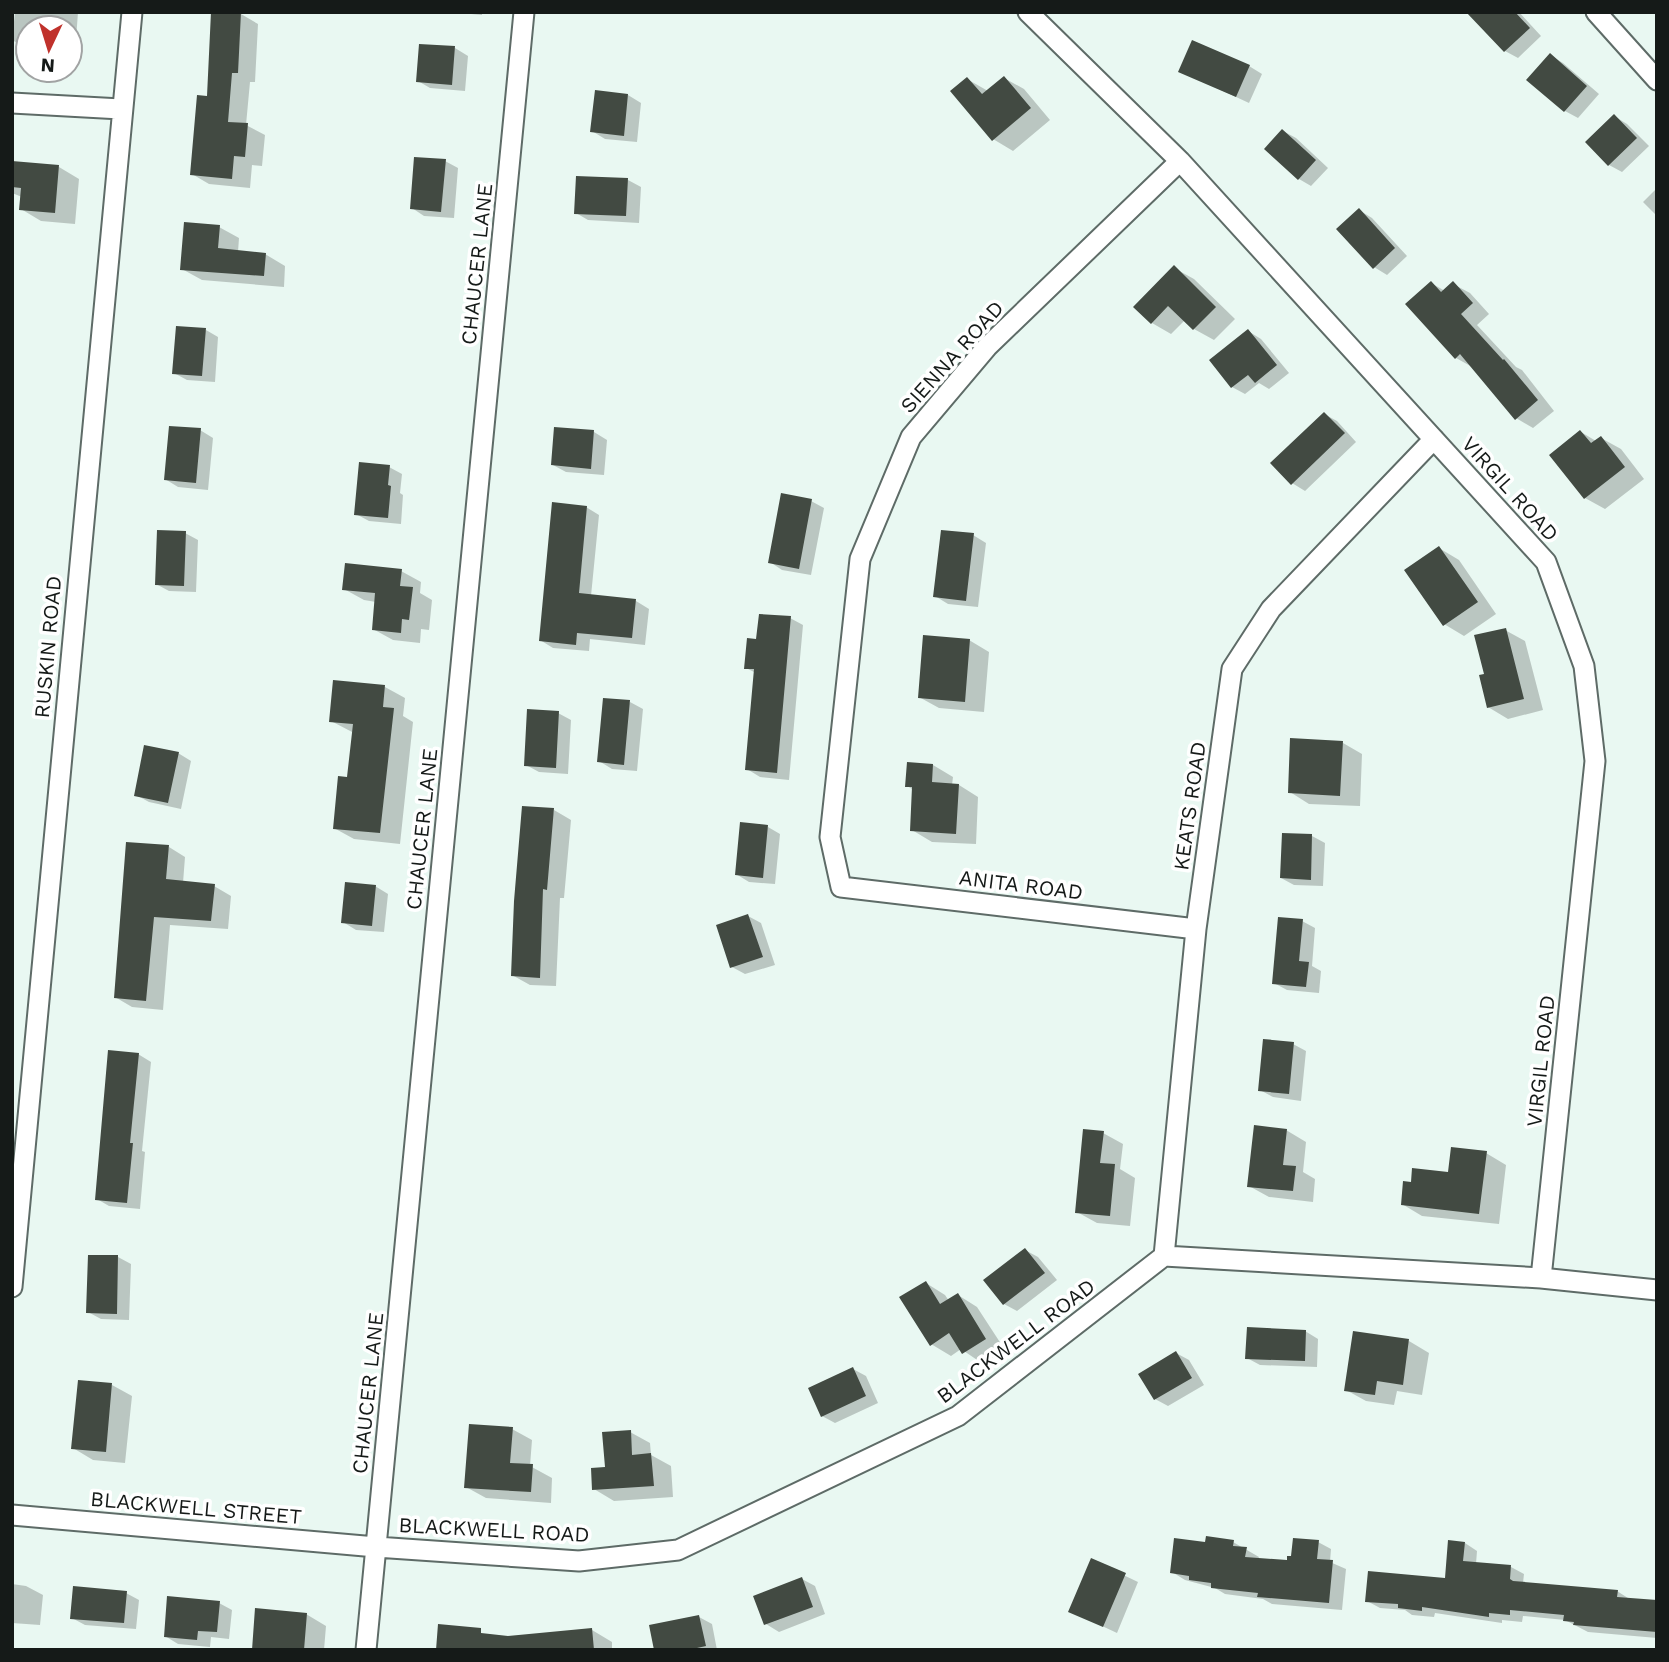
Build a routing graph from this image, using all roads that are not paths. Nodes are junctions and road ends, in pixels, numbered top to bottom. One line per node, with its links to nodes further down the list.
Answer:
1 (132, 12): 7 (street, RUSKIN ROAD)
2 (524, 12): 17 (street, CHAUCER LANE)
3 (1028, 12): 8 (street, VIRGIL ROAD)
4 (1597, 12): 5 (street)
5 (1657, 80)
6 (12, 103): 7 (street)
7 (121, 109): 14 (street, RUSKIN ROAD)
8 (1180, 162): 9 (street, VIRGIL ROAD); 10 (street, SIENNA ROAD)
9 (1434, 439): 11 (street, KEATS ROAD); 13 (street, VIRGIL ROAD)
10 (841, 887): 11 (street, ANITA ROAD)
11 (1196, 929): 12 (street, KEATS ROAD)
12 (1164, 1256): 13 (street); 17 (street, BLACKWELL ROAD)
13 (1541, 1278): 15 (street)
14 (12, 1287)
15 (1657, 1290)
16 (12, 1515): 17 (street, BLACKWELL STREET)
17 (376, 1547): 18 (street, CHAUCER LANE)
18 (366, 1650)

